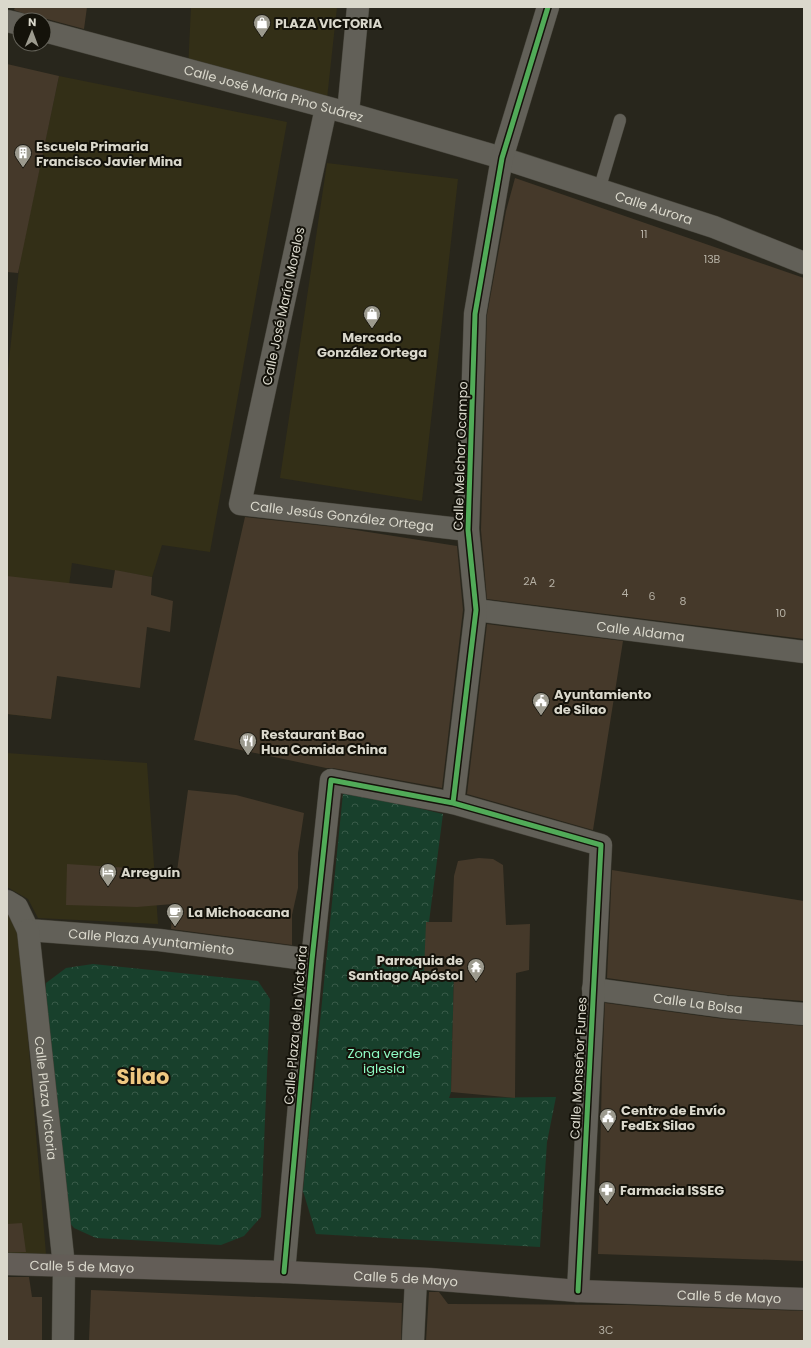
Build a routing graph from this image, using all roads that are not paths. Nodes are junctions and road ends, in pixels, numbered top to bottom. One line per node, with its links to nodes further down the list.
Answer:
1 (358, 7): 5 (street)
2 (548, 7): 7 (street, Calle Melchor Ocampo)
3 (52, 33): 4 (street, Calle José María Pino Suárez)
4 (326, 108): 5 (street, Calle José María Pino Suárez); 10 (street, Calle José María Morelos)
5 (348, 113): 7 (street, Calle José María Pino Suárez)
6 (620, 120): 8 (lane)
7 (502, 158): 8 (street, Calle Aurora); 11 (street, Calle Melchor Ocampo)
8 (599, 190): 9 (street, Calle Aurora)
9 (804, 263)
10 (240, 504): 11 (street, Calle Jesús González Ortega)
11 (468, 530): 12 (street, Calle Melchor Ocampo)
12 (476, 610): 13 (street, Calle Aldama); 14 (street, Calle Melchor Ocampo)
13 (804, 652)
14 (453, 803): 17 (street, Calle Plaza de la Victoria); 18 (street, Calle Monseñor Funes)
15 (7, 901): 16 (street)
16 (28, 930): 17 (street, Calle Plaza Ayuntamiento); 21 (street, Calle Plaza Victoria)
17 (312, 960): 22 (street, Calle Plaza de la Victoria)
18 (593, 989): 19 (street, Calle La Bolsa); 24 (street, Calle Monseñor Funes)
19 (804, 1014)
20 (7, 1264): 21 (main road, Calle 5 de Mayo)
21 (64, 1266): 22 (main road, Calle 5 de Mayo); 26 (street, Calle Plaza Victoria)
22 (284, 1272): 23 (main road, Calle 5 de Mayo)
23 (416, 1279): 24 (main road, Calle 5 de Mayo); 27 (street)
24 (578, 1291): 25 (main road, Calle 5 de Mayo)
25 (804, 1299)
26 (63, 1341)
27 (413, 1341)

